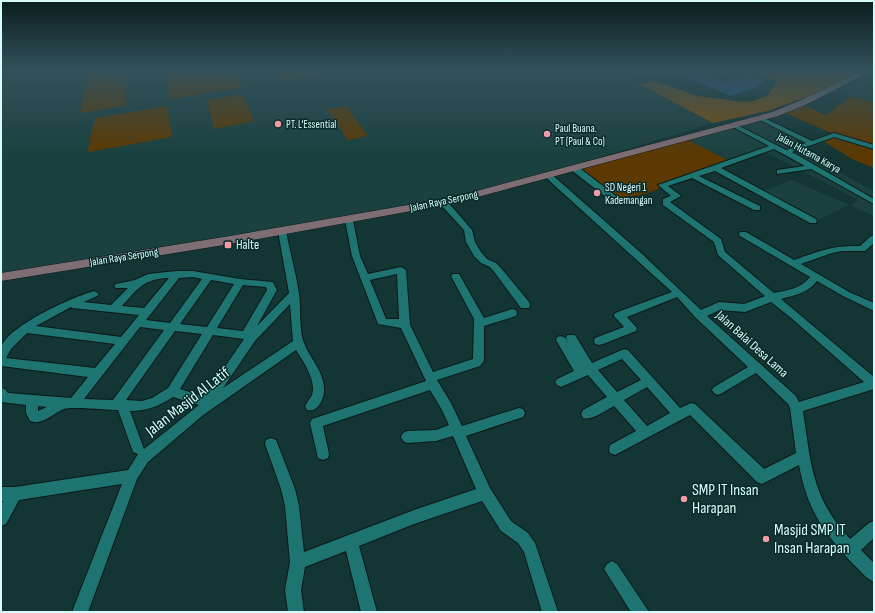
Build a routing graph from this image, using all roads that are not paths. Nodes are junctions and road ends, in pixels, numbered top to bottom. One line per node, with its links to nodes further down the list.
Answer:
1 (813, 98): 2 (main road, Jalan Raya Serpong)
2 (760, 118): 3 (main road, Jalan Raya Serpong); 4 (street)
3 (733, 125): 5 (street, Jalan Hutama Karya); 9 (main road, Jalan Raya Serpong)
4 (812, 142): 6 (street); 7 (street)
5 (775, 146): 7 (street, Jalan Hutama Karya); 10 (street)
6 (874, 147)
7 (786, 152): 8 (street, Jalan Hutama Karya)
8 (813, 167): 11 (street); 16 (street, Jalan Hutama Karya)
9 (574, 168): 12 (main road, Jalan Raya Serpong); 14 (street)
10 (715, 168): 13 (street); 19 (street)
11 (780, 172)
12 (547, 175): 15 (main road, Jalan Raya Serpong); 33 (street, Jalan Balai Desa Lama)
13 (693, 176): 17 (street); 36 (street)
14 (612, 198)
15 (444, 202): 18 (main road, Jalan Raya Serpong); 38 (street)
16 (874, 202)
17 (757, 208)
18 (349, 220): 20 (main road, Jalan Raya Serpong); 29 (street)
19 (813, 221)
20 (282, 231): 25 (main road, Jalan Raya Serpong); 35 (street)
21 (743, 234): 23 (street)
22 (874, 238): 23 (street)
23 (795, 263): 28 (street)
24 (177, 274): 26 (street); 31 (street); 41 (street)
25 (1, 276)
26 (209, 276): 30 (street); 47 (street)
27 (456, 276): 45 (street)
28 (816, 276): 36 (street); 39 (street)
29 (365, 278): 46 (street); 46 (street)
30 (240, 282): 49 (street); 50 (street)
31 (137, 283): 32 (street); 40 (street)
32 (119, 286)
33 (679, 293): 43 (street, Jalan Balai Desa Lama); 53 (street)
34 (94, 294): 37 (street)
35 (294, 294): 50 (street); 54 (street)
36 (773, 297): 43 (street); 63 (street)
37 (70, 304): 40 (street); 48 (street)
38 (525, 306)
39 (874, 307)
40 (114, 308): 41 (street)
41 (147, 312): 44 (street)
42 (512, 313): 45 (street)
43 (700, 315): 57 (street, Jalan Balai Desa Lama)
44 (138, 323): 47 (street); 52 (street)
45 (480, 323): 60 (street)
46 (405, 325): 60 (street)
47 (173, 326): 49 (street); 69 (street)
48 (26, 329): 52 (street); 55 (street)
49 (209, 331): 50 (street); 65 (street)
50 (248, 336): 65 (street)
51 (566, 339): 58 (street)
52 (122, 341): 59 (street)
53 (599, 341)
54 (298, 343): 70 (street); 83 (street, Jalan Masjid Al Latif)
55 (1, 358)
56 (1, 362): 59 (street)
57 (757, 367): 64 (street); 71 (street, Jalan Balai Desa Lama)
58 (585, 370): 61 (street); 62 (street); 67 (street)
59 (97, 374): 68 (street)
60 (431, 381): 75 (street); 81 (street)
61 (649, 381): 67 (street); 74 (street)
62 (561, 382)
63 (874, 384): 71 (street)
64 (718, 390)
65 (172, 392): 69 (street)
66 (1, 393): 68 (street)
67 (616, 399): 73 (street); 76 (street)
68 (69, 403): 69 (street)
69 (119, 406): 79 (street)
70 (311, 406)
71 (796, 408): 82 (street, Jalan Balai Desa Lama)
72 (519, 413): 75 (street)
73 (587, 414)
74 (679, 415): 76 (street); 82 (street)
75 (457, 430): 77 (street); 84 (street)
76 (644, 433): 80 (street)
77 (407, 437)
78 (271, 444): 90 (street)
79 (138, 448)
80 (615, 449)
81 (323, 454)
82 (804, 456): 89 (street, Jalan Balai Desa Lama)
83 (132, 476): 85 (street); 93 (street, Jalan Masjid Al Latif)
84 (484, 492): 88 (street); 96 (street)
85 (8, 494): 86 (street)
86 (1, 519)
87 (874, 528): 89 (street)
88 (351, 542): 90 (street); 95 (street)
89 (850, 549): 92 (street, Jalan Balai Desa Lama)
90 (298, 562): 94 (street)
91 (612, 569): 97 (street)
92 (874, 574)
93 (80, 612)
94 (296, 612)
95 (369, 612)
96 (550, 612)
97 (641, 612)

